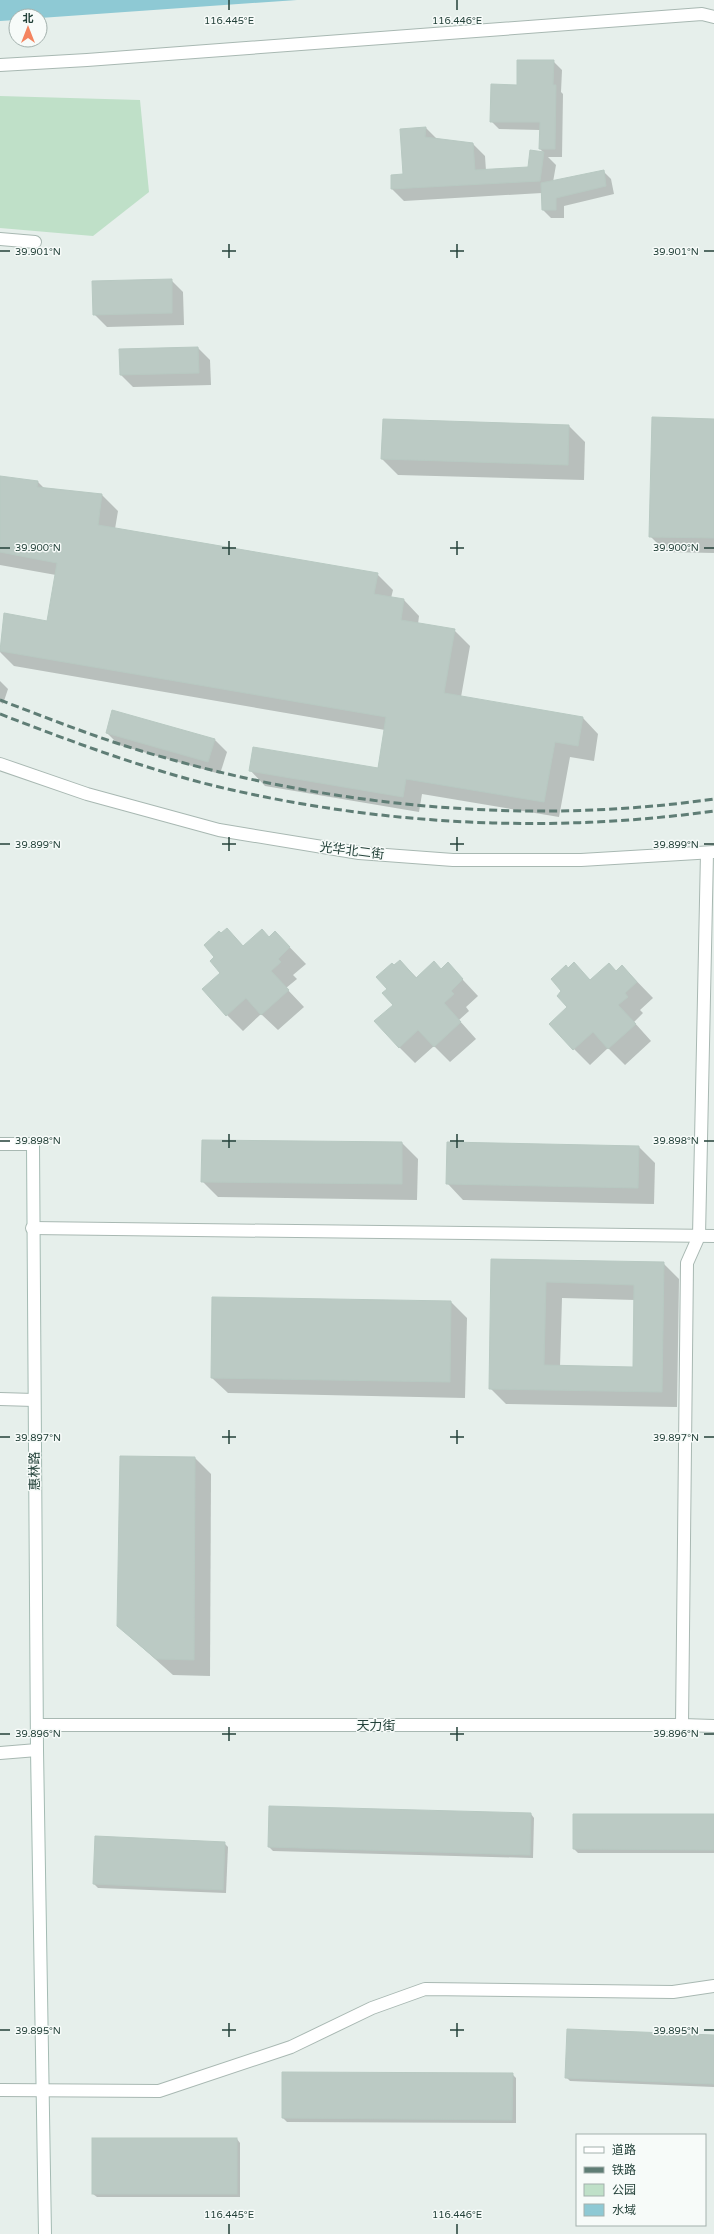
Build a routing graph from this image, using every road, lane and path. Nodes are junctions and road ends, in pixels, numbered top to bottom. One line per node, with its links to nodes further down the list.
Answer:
1 (714, 17): 2 (street)
2 (0, 65)
3 (0, 239): 4 (street)
4 (35, 242)
5 (0, 764): 6 (street, 光华北二街)
6 (711, 852): 9 (street)
7 (0, 1144): 8 (street, 惠林路)
8 (32, 1228): 9 (street); 12 (street, 惠林路)
9 (699, 1236): 10 (street); 14 (street)
10 (714, 1236)
11 (0, 1399): 12 (street)
12 (34, 1400): 13 (street, 惠林路)
13 (37, 1725): 14 (street, 天力街); 16 (street, 惠林路)
14 (682, 1725): 15 (street, 天力街)
15 (714, 1726)
16 (37, 1750): 17 (street); 20 (street, 惠林路)
17 (0, 1753)
18 (714, 1986): 20 (street)
19 (0, 2090): 20 (street)
20 (41, 2090): 21 (street, 惠林路)
21 (45, 2234)

